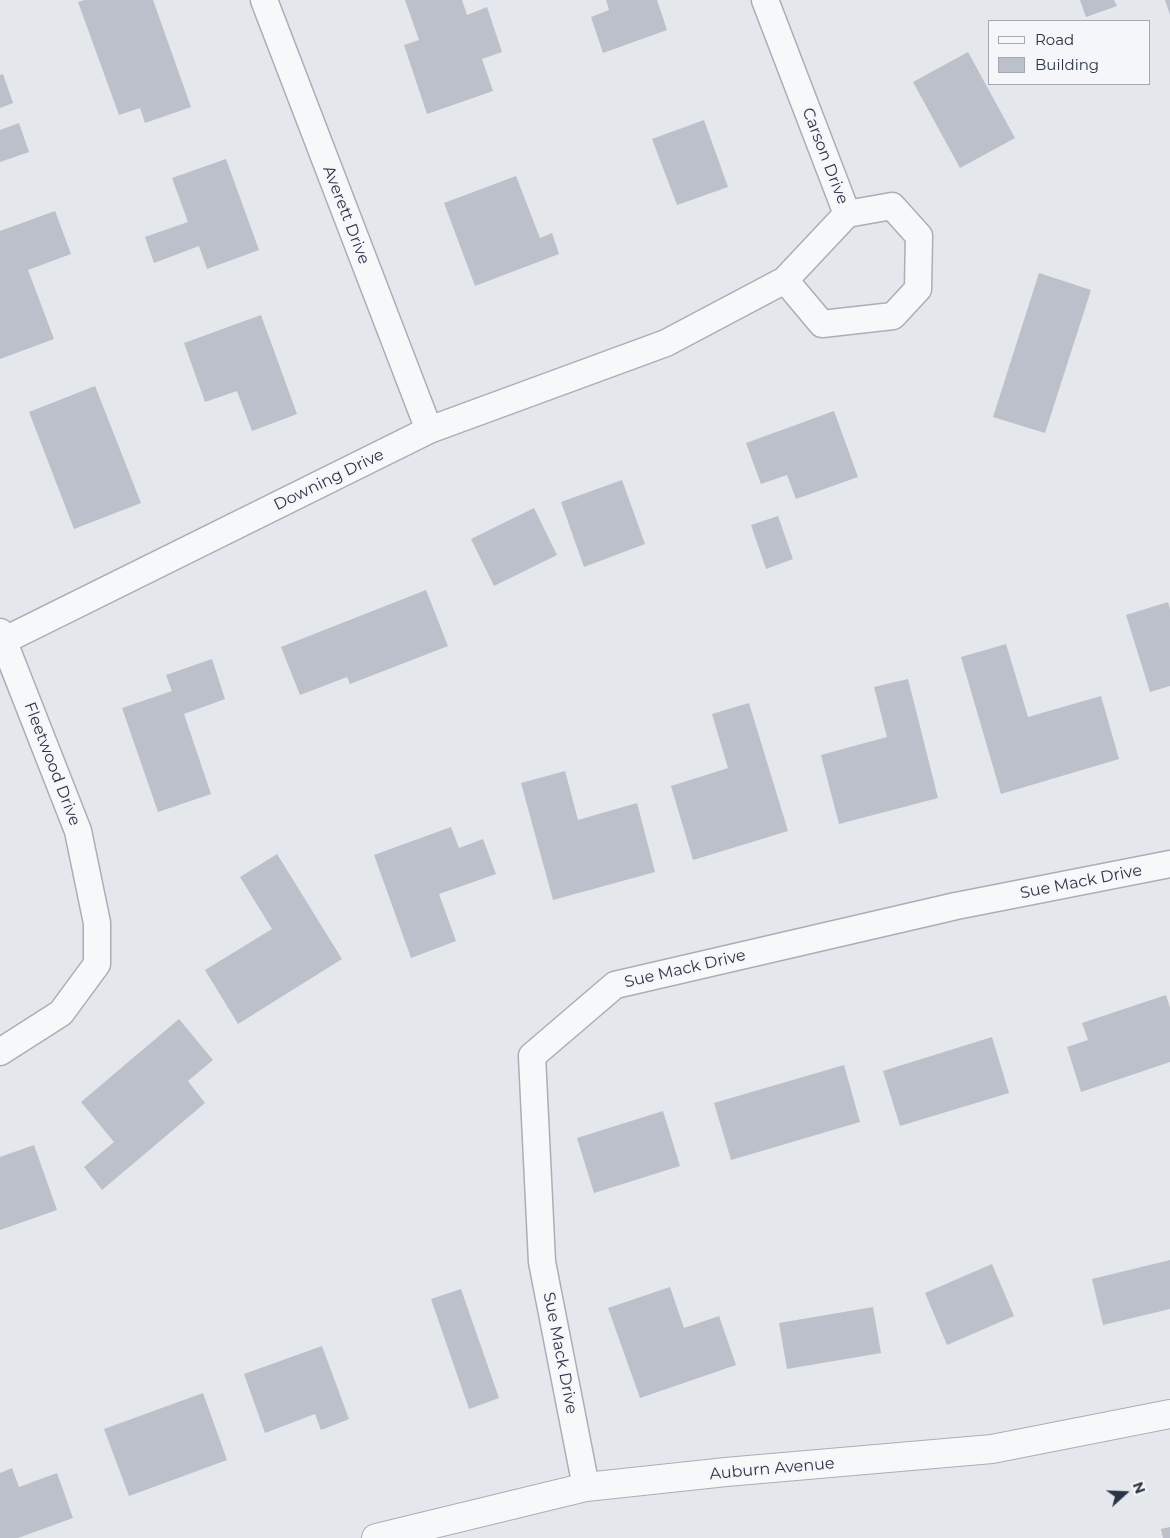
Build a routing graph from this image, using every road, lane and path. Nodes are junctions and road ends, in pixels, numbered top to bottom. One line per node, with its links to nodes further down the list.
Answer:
1 (264, 0): 6 (street, Averett Drive)
2 (765, 0): 3 (street, Carson Drive)
3 (847, 214): 4 (street, Carson Drive); 4 (street)
4 (785, 280): 5 (street, Carson Drive)
5 (666, 343): 6 (street, Downing Drive)
6 (429, 430): 7 (street, Downing Drive)
7 (2, 636): 9 (street, Fleetwood Drive)
8 (1170, 864): 11 (street, Sue Mack Drive)
9 (0, 1052)
10 (1170, 1414): 11 (street, Auburn Avenue)
11 (586, 1487): 12 (street, Auburn Avenue)
12 (376, 1538)

